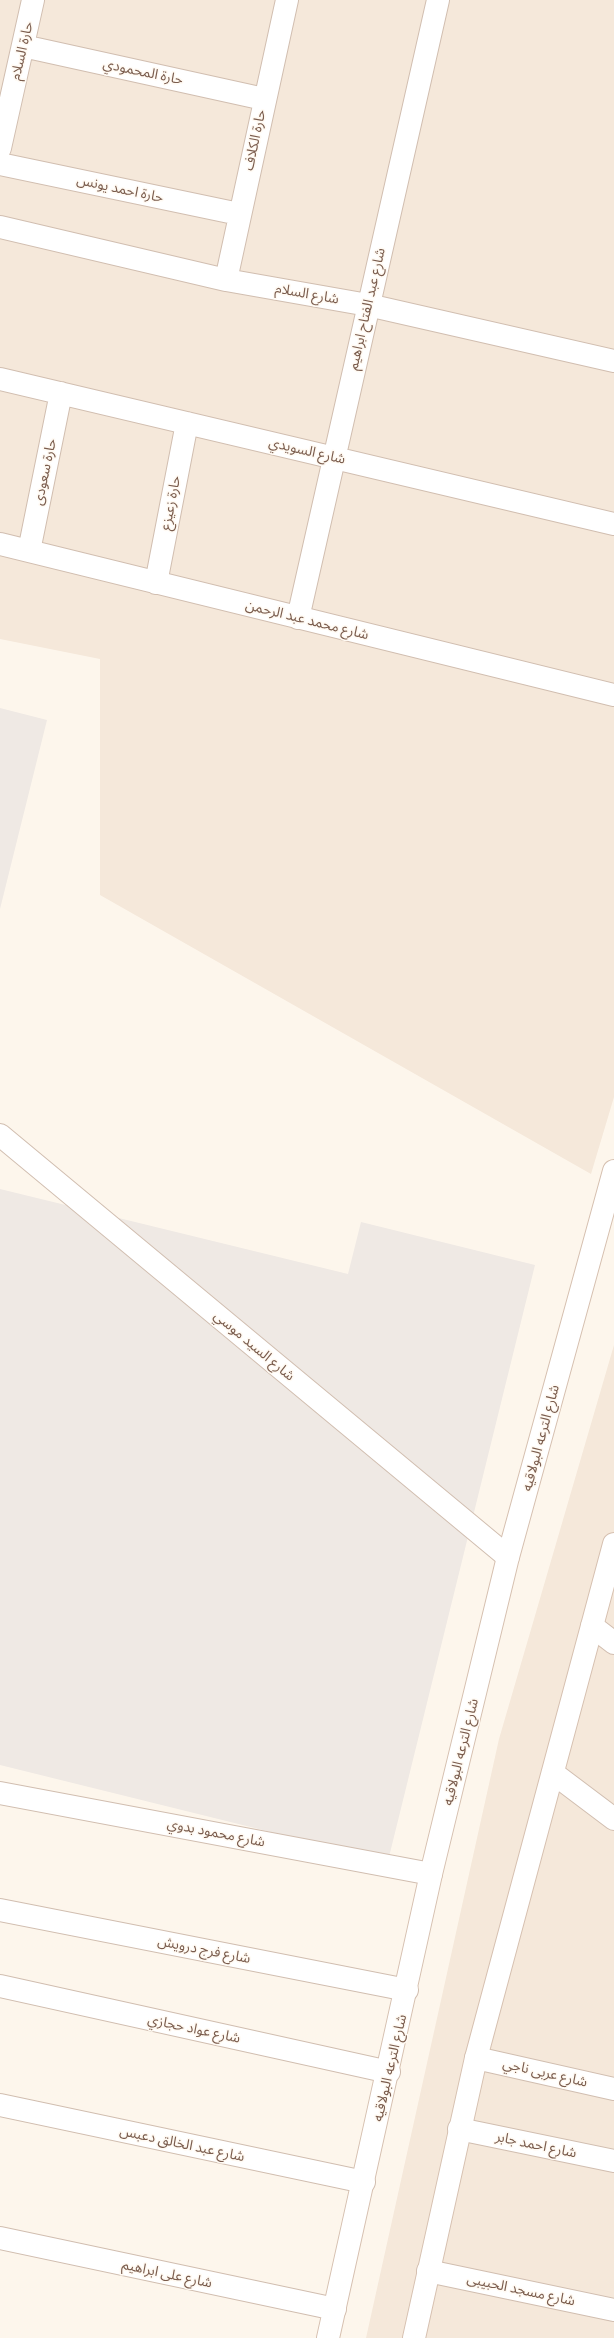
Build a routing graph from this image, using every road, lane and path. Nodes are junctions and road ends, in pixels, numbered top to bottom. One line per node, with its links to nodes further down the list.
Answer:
1 (33, 0): 4 (street, حارة السلام)
2 (287, 0): 5 (street, حارة الكلاف)
3 (438, 0): 11 (street, شارع عبد الفتاح ابراهيم)
4 (23, 46): 5 (street, حارة المحمودي); 6 (street, حارة السلام)
5 (264, 98): 8 (street, حارة الكلاف)
6 (0, 148)
7 (0, 164): 8 (street, حارة احمد يونس)
8 (239, 214): 10 (street, حارة الكلاف)
9 (0, 227): 10 (street, شارع السلام)
10 (226, 280): 11 (street, شارع السلام)
11 (368, 305): 12 (street, شارع السلام); 16 (street, شارع عبد الفتاح ابراهيم)
12 (614, 361)
13 (0, 379): 14 (street, شارع السويدي)
14 (61, 393): 15 (street, شارع السويدي); 19 (street, حارة سعودى)
15 (187, 423): 16 (street, شارع السويدي); 20 (street, حارة زعيزع)
16 (334, 458): 17 (street, شارع السويدي); 21 (street, شارع عبد الفتاح ابراهيم)
17 (614, 524)
18 (0, 544): 19 (street, شارع محمد عبد الرحمن)
19 (29, 551): 20 (street, شارع محمد عبد الرحمن)
20 (156, 582): 21 (street, شارع محمد عبد الرحمن)
21 (298, 618): 22 (street, شارع محمد عبد الرحمن)
22 (614, 695)
23 (0, 1135): 26 (street, شارع السيد موسي)
24 (614, 1171): 26 (street, شارع الترعه البولاقيه)
25 (614, 1544): 27 (street)
26 (508, 1557): 32 (street, شارع الترعه البولاقيه)
27 (592, 1626): 28 (street); 29 (street)
28 (614, 1643)
29 (553, 1772): 31 (street); 36 (street)
30 (0, 1793): 32 (street, شارع محمود بدوي)
31 (614, 1819)
32 (432, 1874): 35 (street, شارع الترعه البولاقيه)
33 (0, 1910): 35 (street, شارع فرج درويش)
34 (0, 1986): 37 (street, شارع عواد حجازي)
35 (407, 1990): 37 (street, شارع الترعه البولاقيه)
36 (476, 2058): 38 (street, شارع عربى ناجي); 40 (street)
37 (389, 2072): 42 (street, شارع الترعه البولاقيه)
38 (614, 2089)
39 (0, 2105): 42 (street, شارع عبد الخالق دعبس)
40 (459, 2129): 41 (street, شارع احمد جابر); 44 (street)
41 (614, 2161)
42 (364, 2182): 45 (street, شارع الترعه البولاقيه)
43 (0, 2238): 45 (street, شارع على ابراهيم)
44 (428, 2271): 46 (street, شارع مسجد الحبيبى); 48 (street)
45 (335, 2309): 47 (street, شارع الترعه البولاقيه)
46 (614, 2310)
47 (328, 2338)
48 (414, 2338)

